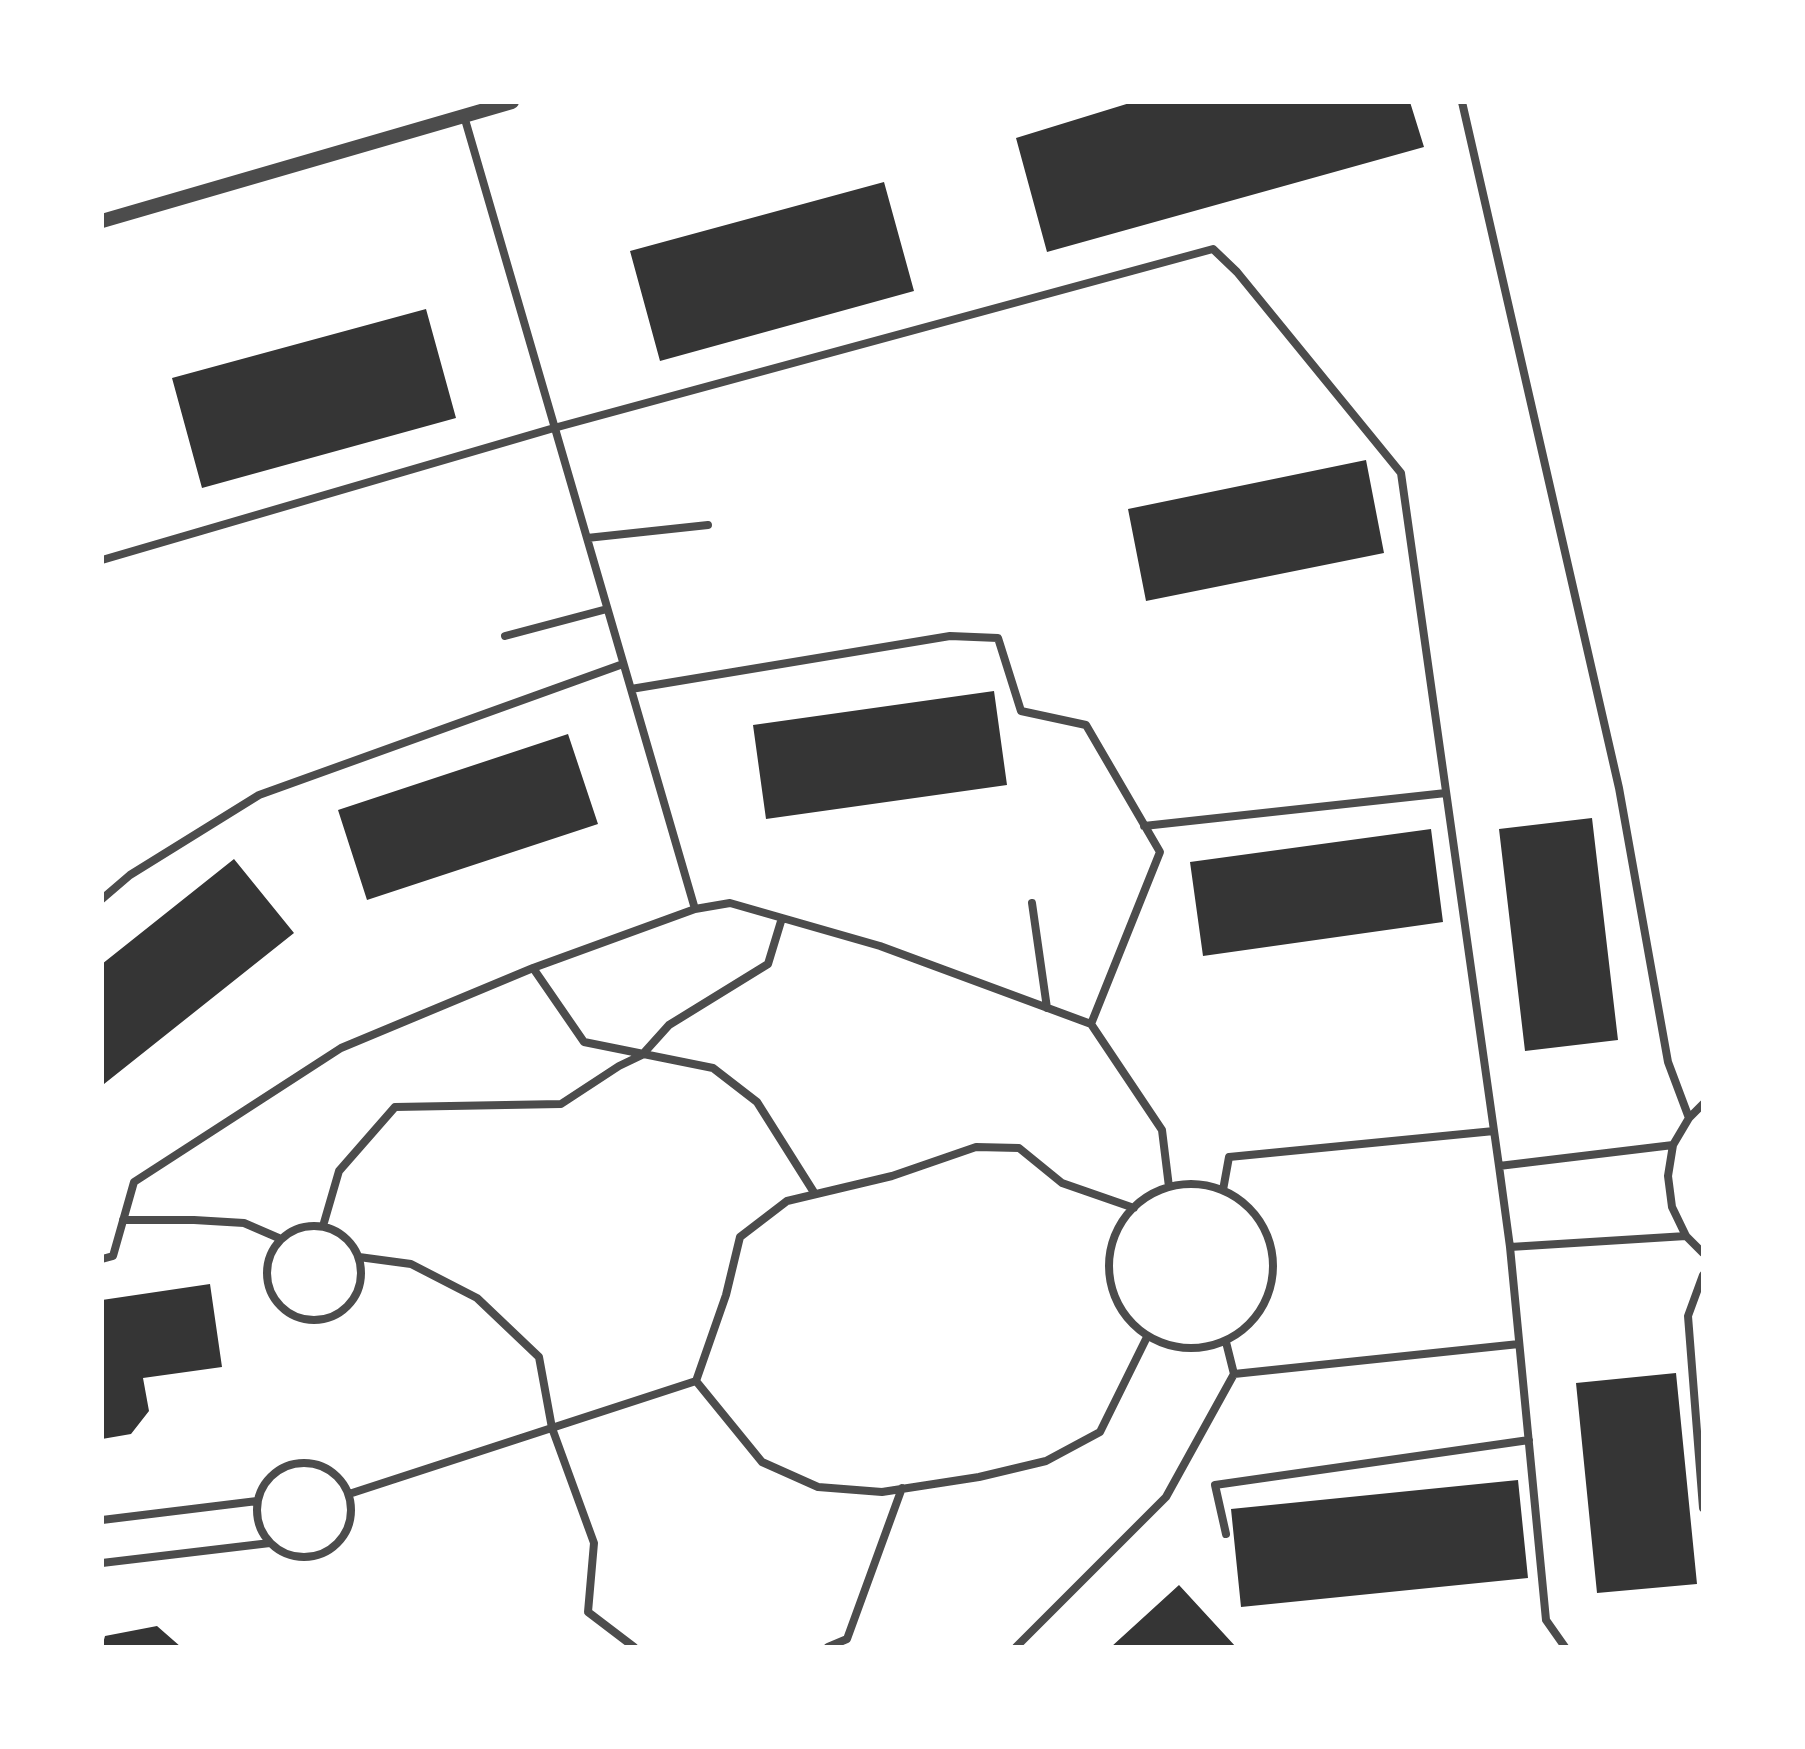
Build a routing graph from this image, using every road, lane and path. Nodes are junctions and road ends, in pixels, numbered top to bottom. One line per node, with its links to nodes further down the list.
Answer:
1 (512, 102): 3 (street)
2 (1462, 102): 24 (street)
3 (464, 116): 4 (street); 5 (street)
4 (102, 221)
5 (554, 428): 7 (street); 8 (street); 13 (street)
6 (708, 525): 7 (street)
7 (587, 538): 9 (street)
8 (102, 560)
9 (607, 609): 10 (street); 11 (street)
10 (505, 636)
11 (623, 664): 12 (street); 15 (street)
12 (631, 689): 14 (street); 17 (street)
13 (1446, 793): 14 (street); 25 (street)
14 (1144, 826): 21 (street)
15 (102, 899)
16 (1032, 903): 20 (street)
17 (695, 909): 18 (street); 19 (street)
18 (782, 918): 20 (street); 22 (street)
19 (533, 968): 22 (street); 32 (street)
20 (1047, 1008): 21 (street)
21 (1091, 1024): 28 (street)
22 (642, 1055): 30 (street); 33 (street)
23 (1703, 1104): 24 (street)
24 (1689, 1118): 26 (street)
25 (1494, 1131): 27 (street); 29 (street)
26 (1673, 1145): 27 (street); 34 (street)
27 (1499, 1166): 36 (street)
28 (1169, 1187): 29 (street); 31 (street)
29 (1223, 1190): 42 (street)
30 (815, 1194): 31 (street); 45 (street)
31 (1134, 1208): 41 (street)
32 (123, 1220): 35 (street); 39 (street)
33 (323, 1226): 35 (street); 38 (street)
34 (1686, 1236): 36 (street); 37 (street)
35 (281, 1239): 38 (street)
36 (1510, 1247): 43 (street)
37 (1703, 1253)
38 (359, 1257): 46 (street)
39 (102, 1259)
40 (1703, 1275): 51 (street)
41 (1147, 1337): 42 (street); 48 (street)
42 (1226, 1342): 44 (street)
43 (1519, 1344): 44 (street); 47 (street)
44 (1234, 1374): 58 (street)
45 (696, 1381): 46 (street); 48 (street)
46 (552, 1428): 49 (street); 56 (street)
47 (1529, 1440): 53 (street); 59 (street)
48 (902, 1488): 57 (street)
49 (349, 1494): 50 (street); 54 (street)
50 (257, 1501): 52 (street); 54 (street)
51 (1703, 1508)
52 (102, 1520)
53 (1226, 1534)
54 (270, 1543): 55 (street)
55 (102, 1563)
56 (634, 1647)
57 (828, 1647)
58 (1016, 1647)
59 (1565, 1647)

